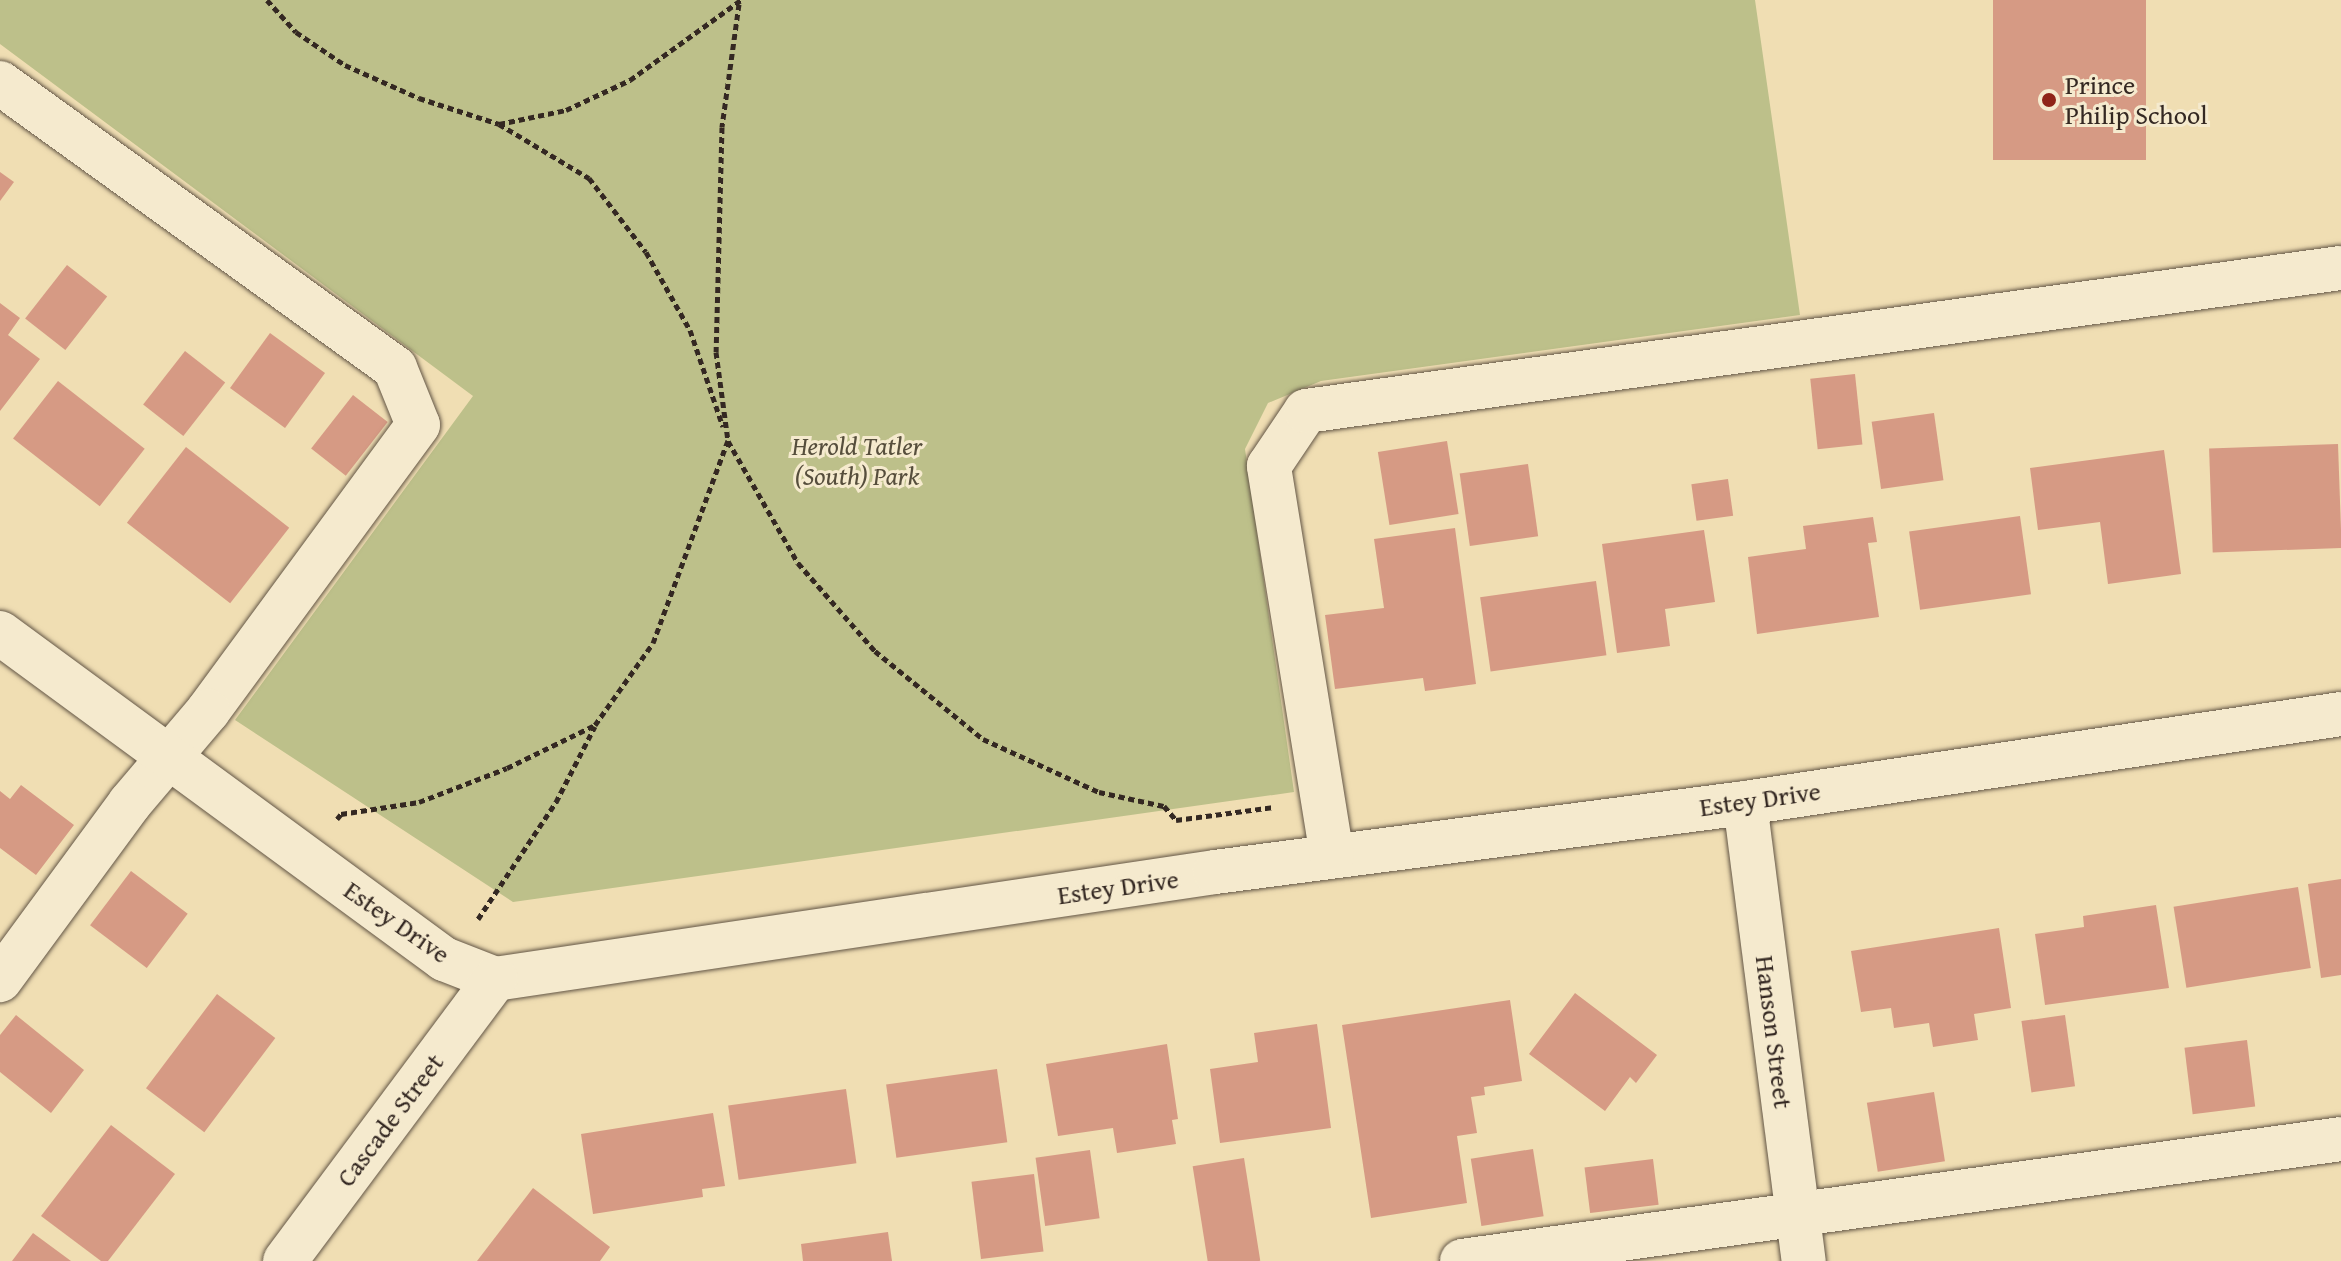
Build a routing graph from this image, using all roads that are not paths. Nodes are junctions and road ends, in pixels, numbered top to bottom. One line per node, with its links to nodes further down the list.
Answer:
1 (0, 83): 5 (street)
2 (2341, 268): 7 (street)
3 (0, 633): 5 (street, Estey Drive)
4 (2341, 714): 6 (street, Estey Drive)
5 (168, 758): 8 (street, Estey Drive); 9 (street)
6 (1745, 803): 7 (street, Estey Drive); 11 (street, Hanson Street)
7 (1332, 856): 8 (street, Estey Drive)
8 (495, 979): 12 (street, Cascade Street)
9 (0, 980)
10 (2341, 1139): 11 (street)
11 (1797, 1215): 13 (street); 14 (street, Hanson Street)
12 (285, 1261)
13 (1462, 1261)
14 (1804, 1261)

